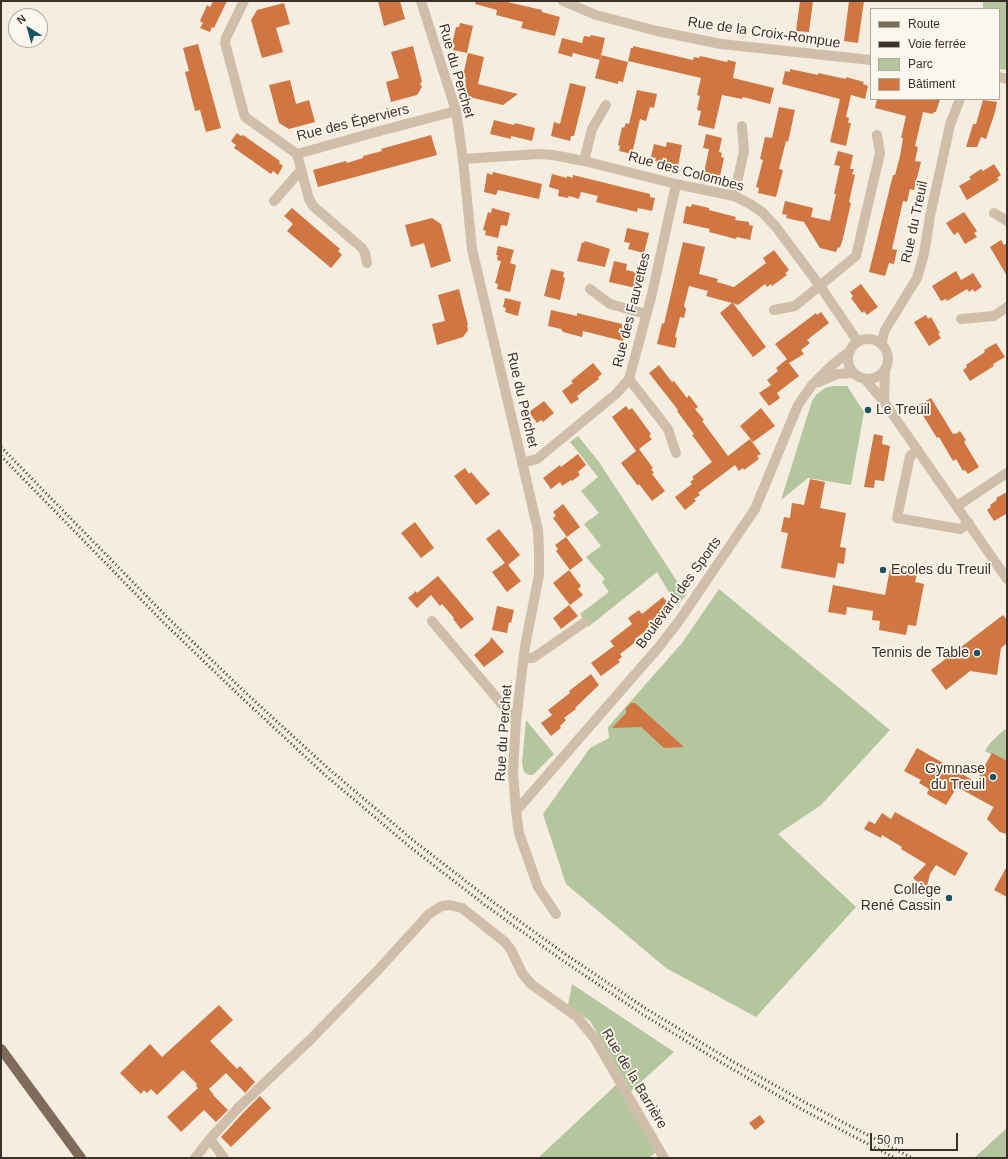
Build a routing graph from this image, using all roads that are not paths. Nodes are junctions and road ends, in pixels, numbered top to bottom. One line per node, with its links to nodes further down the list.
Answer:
1 (244, 1): 10 (street, Rue des Éperviers)
2 (421, 1): 7 (street, Rue du Perchet)
3 (563, 1): 4 (street, Rue de la Croix-Rompue)
4 (870, 60)
5 (960, 100): 27 (street, Rue du Treuil)
6 (606, 105): 12 (street)
7 (456, 112): 10 (street, Rue des Éperviers); 11 (street, Rue du Perchet)
8 (742, 126): 15 (street)
9 (877, 135): 20 (street)
10 (297, 154): 13 (street)
11 (463, 159): 12 (street, Rue des Colombes); 37 (street, Rue du Perchet)
12 (584, 161): 14 (street, Rue des Colombes)
13 (301, 170): 16 (street); 19 (street)
14 (676, 184): 15 (street, Rue des Colombes); 24 (street, Rue des Fauvettes)
15 (734, 196): 20 (street, Rue des Colombes)
16 (274, 201)
17 (994, 213): 18 (street)
18 (1007, 221)
19 (367, 263)
20 (820, 286): 23 (street); 26 (street, Rue des Colombes)
21 (590, 289): 24 (street)
22 (1007, 307): 25 (street)
23 (774, 310)
24 (646, 314): 31 (street, Rue des Fauvettes)
25 (962, 319)
26 (858, 342): 27 (street); 28 (street)
27 (881, 344): 29 (street)
28 (850, 351): 30 (street); 33 (street, Boulevard des Sports)
29 (885, 370): 32 (street); 34 (street)
30 (853, 373): 32 (street); 33 (street)
31 (629, 378): 36 (street); 37 (street, Rue des Fauvettes)
32 (865, 379): 34 (street)
33 (812, 385): 46 (street, Boulevard des Sports)
34 (884, 402): 35 (street)
35 (918, 450): 39 (street); 40 (street)
36 (676, 453)
37 (522, 463): 44 (street, Rue du Perchet)
38 (1007, 473): 39 (street)
39 (957, 506): 40 (street)
40 (969, 523): 41 (street)
41 (1007, 579)
42 (432, 621): 45 (street)
43 (585, 622): 44 (street)
44 (524, 658): 45 (street, Rue du Perchet)
45 (516, 721): 46 (street, Rue du Perchet)
46 (516, 811): 47 (street, Rue du Perchet)
47 (556, 914)
48 (1, 1049): 50 (main road)
49 (210, 1139): 51 (street, Rue de la Barrière); 52 (street); 53 (street, Rue de la Barrière)
50 (81, 1158)
51 (195, 1158)
52 (224, 1158)
53 (664, 1158)

